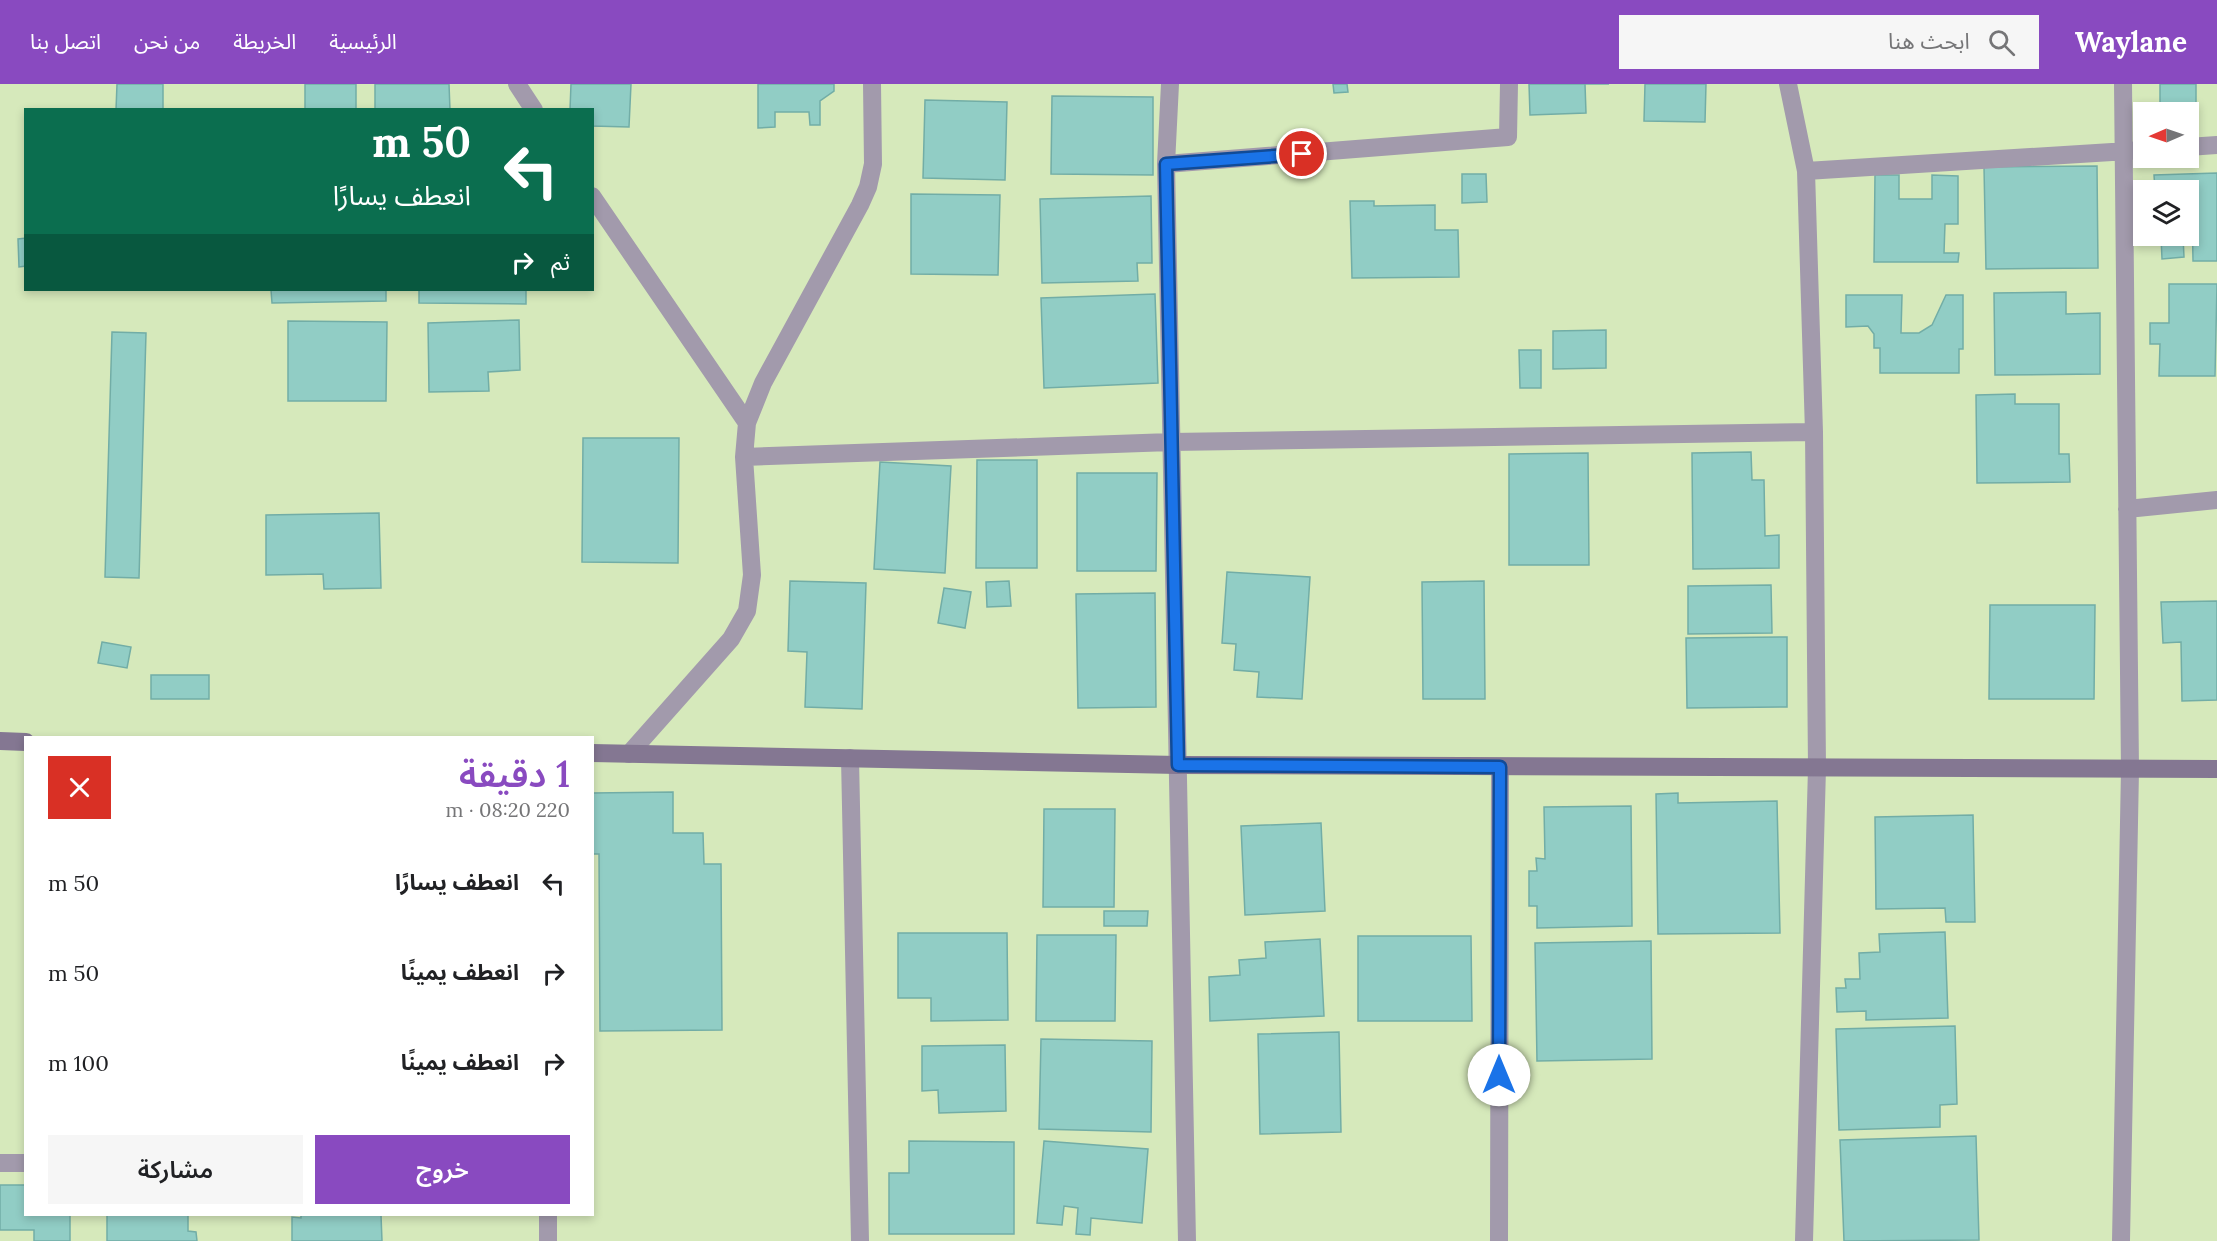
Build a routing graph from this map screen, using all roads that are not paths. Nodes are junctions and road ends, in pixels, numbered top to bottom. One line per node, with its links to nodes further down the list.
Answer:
1 (517, 84): 7 (street)
2 (872, 84): 15 (street)
3 (1170, 84): 12 (street)
4 (1509, 84): 12 (street)
5 (1788, 84): 13 (street)
6 (2123, 84): 10 (street)
7 (533, 108)
8 (2217, 145): 9 (street)
9 (2199, 146)
10 (2124, 151): 11 (street); 13 (street); 20 (street)
11 (2133, 151)
12 (1166, 164): 17 (street)
13 (1806, 171): 16 (street)
14 (594, 199): 15 (street)
15 (747, 423): 18 (street)
16 (1814, 432): 17 (street); 28 (street)
17 (1171, 442): 18 (street); 26 (street)
18 (744, 457): 24 (street)
19 (2217, 500): 20 (street)
20 (2127, 509): 30 (street)
21 (0, 741): 22 (street)
22 (24, 742)
23 (594, 753): 24 (street)
24 (629, 754): 25 (street)
25 (850, 758): 26 (street); 35 (street)
26 (1178, 765): 27 (street); 36 (street)
27 (1500, 767): 28 (street); 37 (street)
28 (1817, 768): 30 (street); 38 (street)
29 (2217, 769): 30 (street)
30 (2130, 770): 39 (street)
31 (0, 1163): 32 (street)
32 (24, 1163)
33 (548, 1216): 34 (street)
34 (548, 1241)
35 (860, 1241)
36 (1187, 1241)
37 (1499, 1241)
38 (1804, 1241)
39 (2121, 1241)

